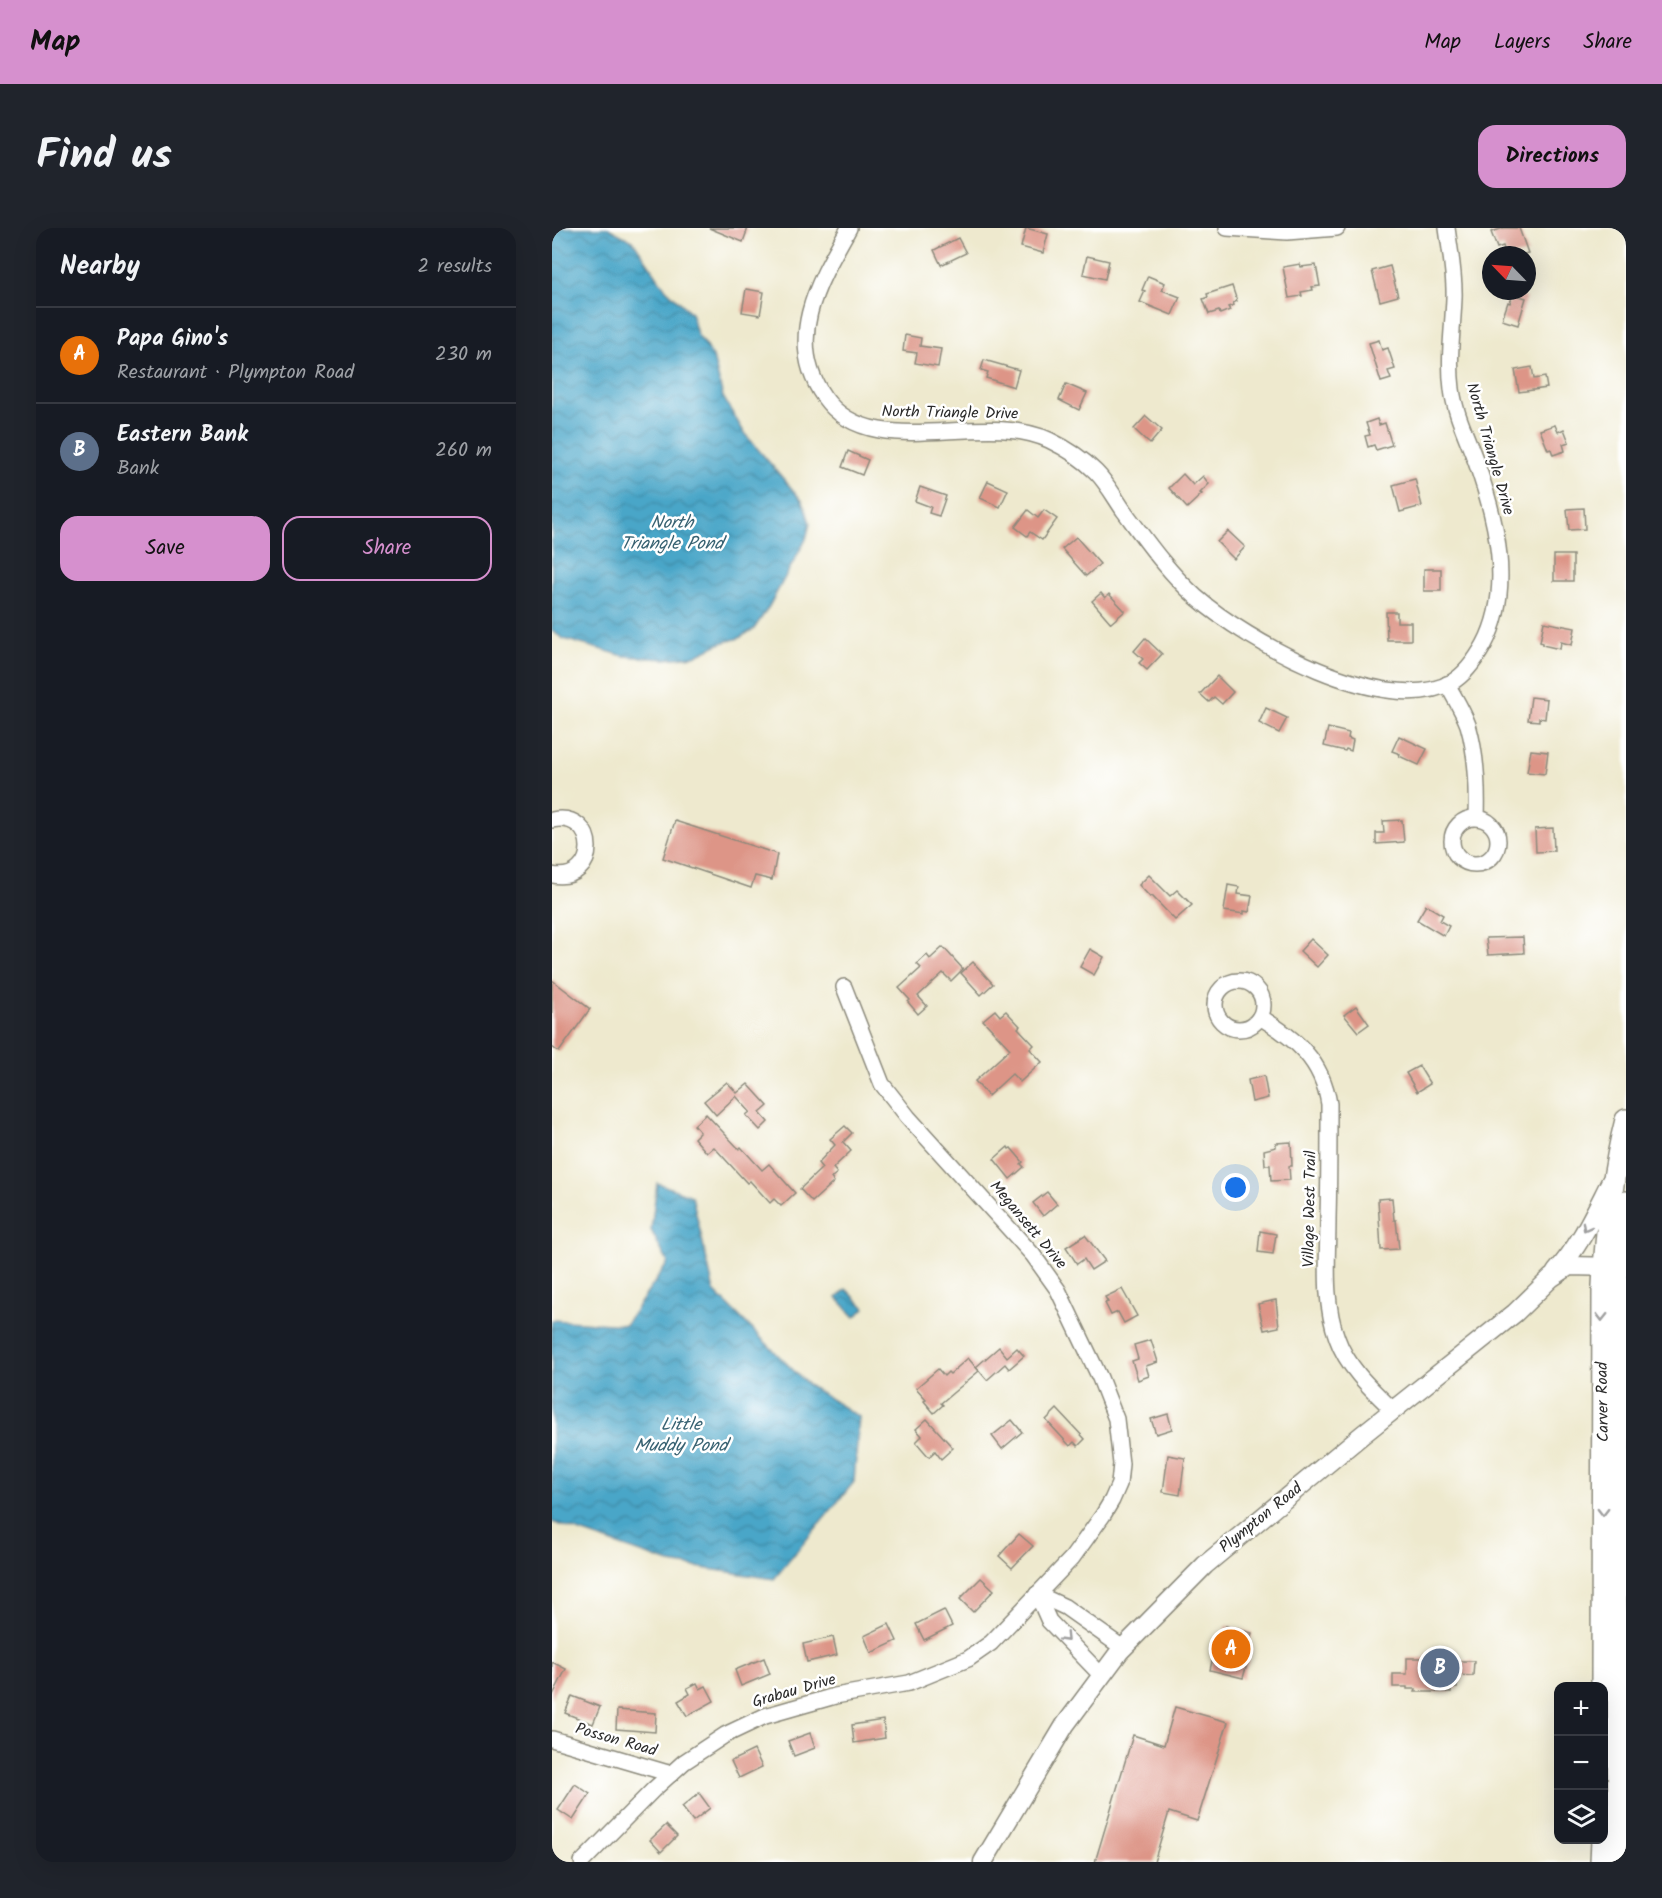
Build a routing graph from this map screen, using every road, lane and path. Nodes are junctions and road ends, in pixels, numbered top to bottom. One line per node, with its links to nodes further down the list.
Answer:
1 (849, 228): 5 (street, North Triangle Drive)
2 (1227, 228): 3 (street)
3 (1337, 228)
4 (1447, 228): 5 (street, North Triangle Drive)
5 (1447, 684): 6 (street)
6 (1476, 817)
7 (552, 820): 8 (street)
8 (552, 875)
9 (844, 987): 18 (street, Megansett Drive)
10 (1260, 1017): 16 (street, Village West Trail)
11 (1626, 1120): 12 (highway, Carver Road)
12 (1614, 1175): 14 (highway, Carver Road); 15 (main road, one-way to 15)
13 (1626, 1202): 14 (highway, Carver Road)
14 (1610, 1267): 15 (main road, Plympton Road); 17 (highway, Carver Road)
15 (1551, 1278): 16 (main road, Plympton Road)
16 (1392, 1410): 21 (main road, Plympton Road)
17 (1616, 1455): 19 (highway, Carver Road); 23 (highway, Carver Road, one-way to 23)
18 (1037, 1594): 21 (street); 22 (street, one-way to 22); 25 (street, Grabau Drive)
19 (1621, 1601): 20 (highway, Carver Road)
20 (1621, 1621): 30 (highway, Carver Road)
21 (1123, 1648): 22 (main road, Plympton Road)
22 (1102, 1677): 28 (main road, Plympton Road)
23 (1602, 1682)
24 (552, 1739): 25 (street, Posson Road)
25 (670, 1774): 27 (street, Grabau Drive)
26 (1602, 1844): 29 (highway)
27 (582, 1862)
28 (983, 1862)
29 (1601, 1862)
30 (1619, 1862)

